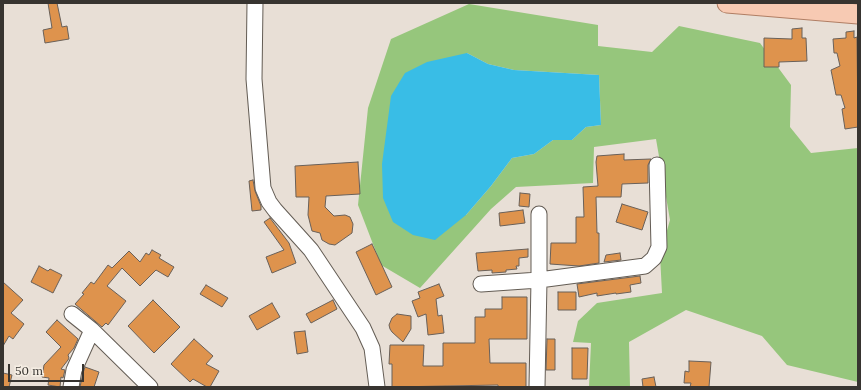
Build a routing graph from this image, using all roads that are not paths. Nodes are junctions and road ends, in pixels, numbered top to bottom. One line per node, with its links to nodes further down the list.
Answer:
1 (256, 3): 14 (street)
2 (727, 3): 5 (main road)
3 (852, 3): 4 (main road)
4 (858, 4)
5 (858, 14)
6 (656, 165): 8 (street)
7 (538, 214): 8 (street)
8 (539, 280): 9 (street); 15 (street)
9 (481, 284)
10 (72, 314): 11 (street)
11 (92, 330): 12 (street); 13 (street)
12 (70, 387)
13 (150, 387)
14 (377, 387)
15 (537, 387)

